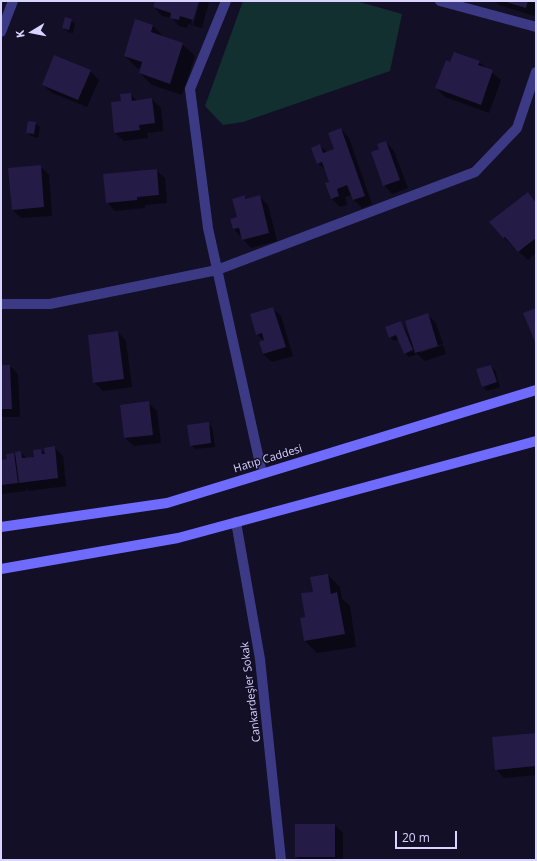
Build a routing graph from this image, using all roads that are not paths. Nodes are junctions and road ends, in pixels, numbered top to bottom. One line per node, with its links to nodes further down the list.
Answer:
1 (13, 1): 5 (street)
2 (226, 1): 7 (street)
3 (440, 1): 4 (street)
4 (536, 28)
5 (1, 32)
6 (536, 72): 7 (street)
7 (217, 270): 8 (street); 11 (street)
8 (1, 304)
9 (536, 390): 11 (main road, Hatıp Caddesi)
10 (536, 441): 12 (main road)
11 (262, 473): 13 (main road, Hatıp Caddesi)
12 (236, 522): 14 (main road); 15 (street, Cankardeşler Sokak)
13 (1, 527)
14 (1, 569)
15 (281, 860)

